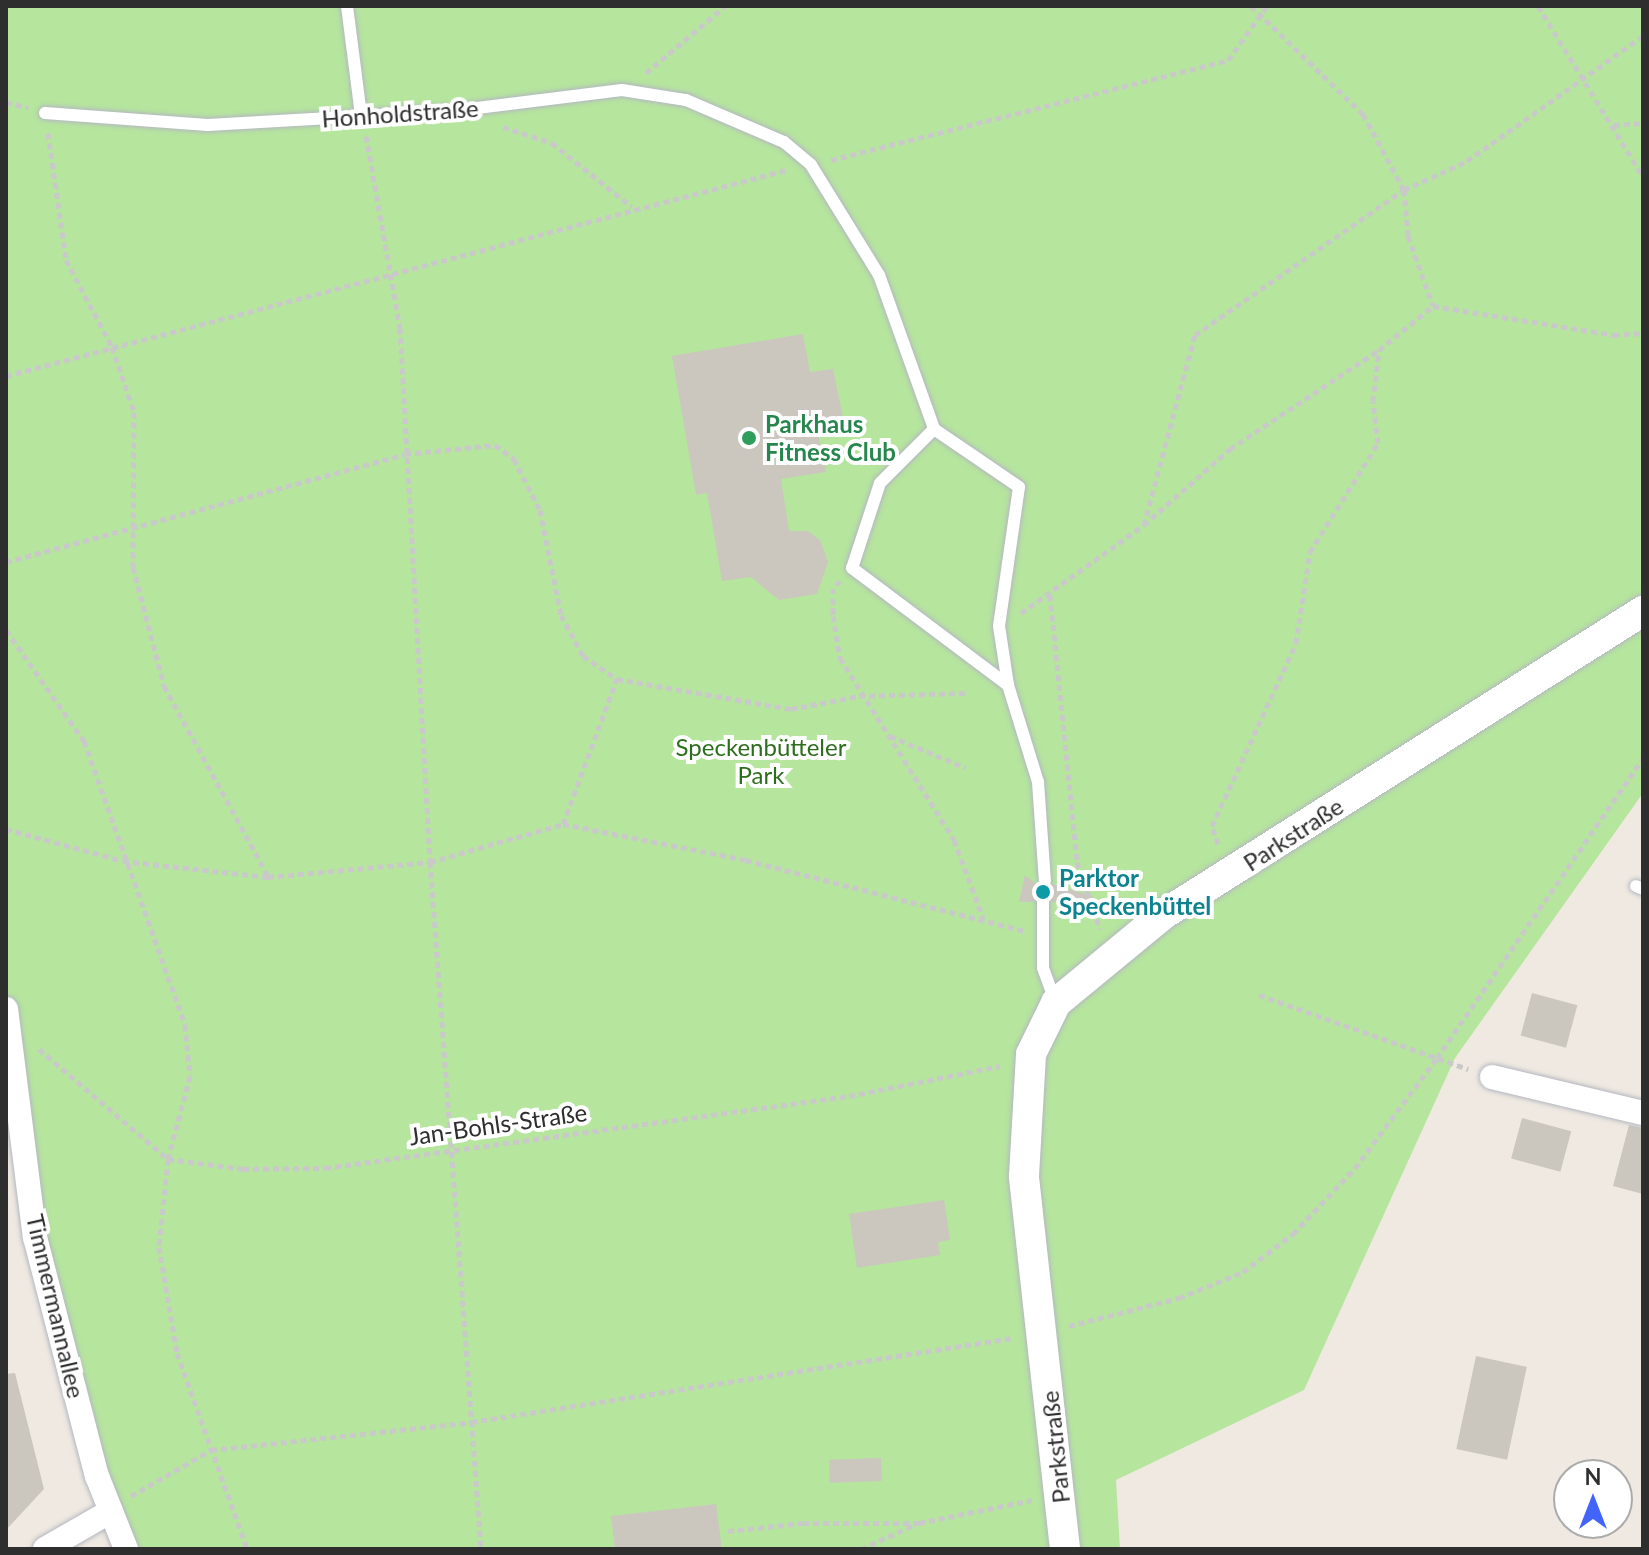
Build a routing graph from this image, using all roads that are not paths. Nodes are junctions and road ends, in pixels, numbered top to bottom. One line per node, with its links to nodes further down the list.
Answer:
1 (347, 6): 3 (lane)
2 (45, 113): 3 (lane, Honholdstraße)
3 (361, 116): 4 (lane, Honholdstraße)
4 (934, 429): 6 (lane); 6 (lane)
5 (1643, 611): 9 (street, Parkstraße)
6 (1008, 685): 7 (lane)
7 (1045, 881)
8 (1043, 901): 9 (lane)
9 (1056, 1003): 16 (street, Parkstraße)
10 (10, 1018): 13 (street, Timmermannallee)
11 (1492, 1077): 12 (street)
12 (1643, 1113)
13 (111, 1511): 14 (street); 15 (street, Timmermannallee)
14 (45, 1549)
15 (126, 1549)
16 (1065, 1549)

